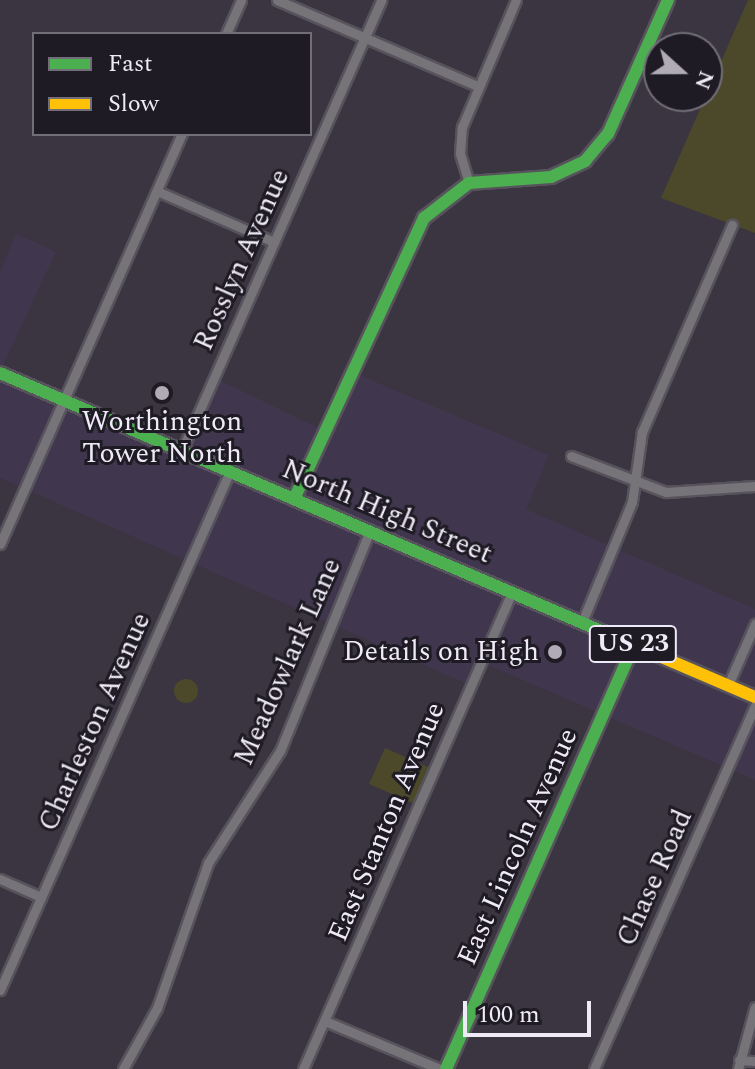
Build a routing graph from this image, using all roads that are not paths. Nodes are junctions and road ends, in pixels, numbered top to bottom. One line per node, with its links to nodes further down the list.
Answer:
1 (241, 0): 6 (street)
2 (277, 0): 7 (street)
3 (381, 0): 7 (street, Rosslyn Avenue)
4 (516, 0): 8 (street)
5 (668, 0): 10 (main road)
6 (227, 32)
7 (365, 38): 8 (street); 13 (street, Rosslyn Avenue)
8 (478, 86): 10 (street)
9 (181, 136): 11 (street)
10 (469, 183): 21 (main road)
11 (157, 191): 13 (street); 15 (street)
12 (732, 225): 19 (street)
13 (274, 242): 16 (street, Rosslyn Avenue)
14 (0, 373): 15 (main road, North High Street / US 23)
15 (64, 400): 16 (main road, North High Street / US 23); 23 (street)
16 (182, 450): 18 (main road, North High Street / US 23)
17 (571, 456): 19 (street)
18 (230, 471): 21 (main road, North High Street / US 23); 32 (street, Charleston Avenue)
19 (634, 483): 20 (street); 25 (street)
20 (755, 486)
21 (294, 499): 22 (main road, North High Street / US 23)
22 (370, 531): 24 (main road, North High Street / US 23); 38 (street, Meadowlark Lane)
23 (0, 544)
24 (512, 592): 25 (main road, North High Street / US 23); 35 (street, East Stanton Avenue)
25 (582, 622): 27 (main road, North High Street / US 23)
26 (755, 624): 28 (street)
27 (634, 645): 28 (main road, North High Street / US 23); 41 (main road, East Lincoln Avenue)
28 (728, 685): 29 (main road, North High Street / US 23)
29 (755, 697)
30 (755, 705): 42 (street, Chase Road)
31 (0, 879): 32 (street)
32 (41, 897): 33 (street, Charleston Avenue)
33 (0, 990)
34 (755, 1007): 37 (street)
35 (325, 1021): 39 (street, East Stanton Avenue); 40 (street)
36 (755, 1061): 37 (street)
37 (738, 1064)
38 (123, 1069)
39 (303, 1069)
40 (440, 1069)
41 (446, 1069)
42 (594, 1069)

